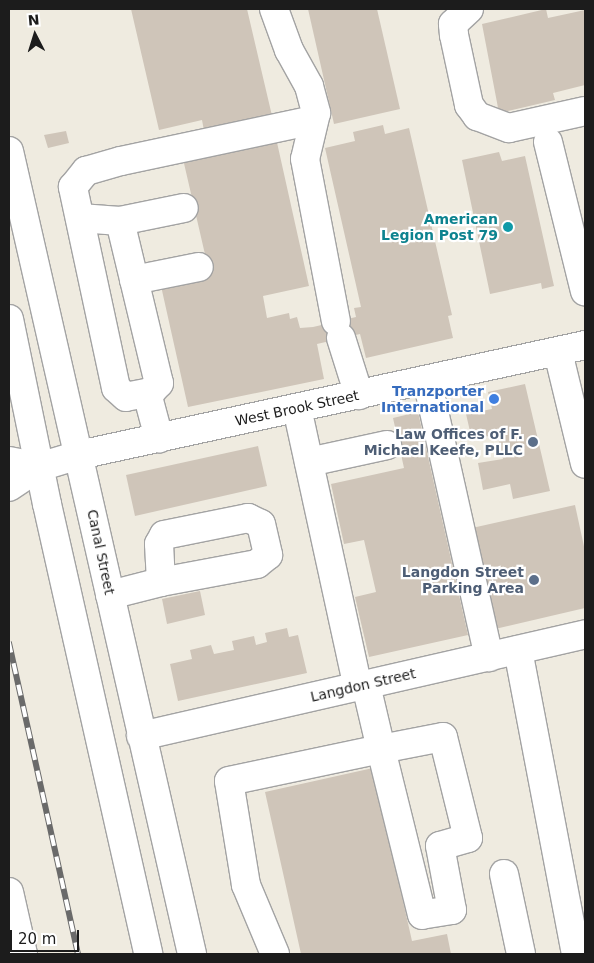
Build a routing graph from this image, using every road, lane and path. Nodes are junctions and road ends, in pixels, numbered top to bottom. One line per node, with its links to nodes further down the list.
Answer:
1 (274, 9): 4 (street)
2 (469, 9): 3 (street)
3 (585, 112)
4 (314, 120): 8 (street); 18 (street)
5 (548, 142): 12 (street)
6 (9, 151): 22 (street, Canal Street)
7 (184, 208): 9 (street)
8 (80, 218): 9 (street); 17 (street)
9 (120, 221): 11 (street)
10 (199, 267): 11 (street)
11 (134, 280): 17 (street)
12 (585, 292)
13 (9, 319): 26 (street)
14 (585, 345): 15 (street, West Brook Street)
15 (558, 352): 16 (street, West Brook Street); 25 (street)
16 (427, 380): 18 (street, West Brook Street); 32 (street)
17 (147, 393): 20 (street)
18 (360, 395): 19 (street, West Brook Street)
19 (297, 408): 20 (street, West Brook Street); 24 (street)
20 (159, 438): 22 (street, West Brook Street)
21 (387, 445): 24 (street)
22 (79, 455): 26 (street, West Brook Street); 29 (street, Canal Street)
23 (9, 461): 26 (street)
24 (309, 462): 33 (street)
25 (585, 464)
26 (39, 467): 27 (street); 39 (street)
27 (9, 487)
28 (161, 582): 29 (street)
29 (110, 595): 34 (street, Canal Street)
30 (585, 634): 31 (street, Langdon Street)
31 (518, 650): 32 (street, Langdon Street); 43 (street)
32 (489, 657): 33 (street, Langdon Street)
33 (362, 686): 34 (street, Langdon Street); 35 (street)
34 (140, 736): 40 (street, Canal Street)
35 (381, 749): 35 (street); 41 (street)
36 (504, 874): 42 (street)
37 (9, 892): 38 (street)
38 (23, 954)
39 (148, 954)
40 (192, 954)
41 (275, 954)
42 (520, 954)
43 (576, 954)

